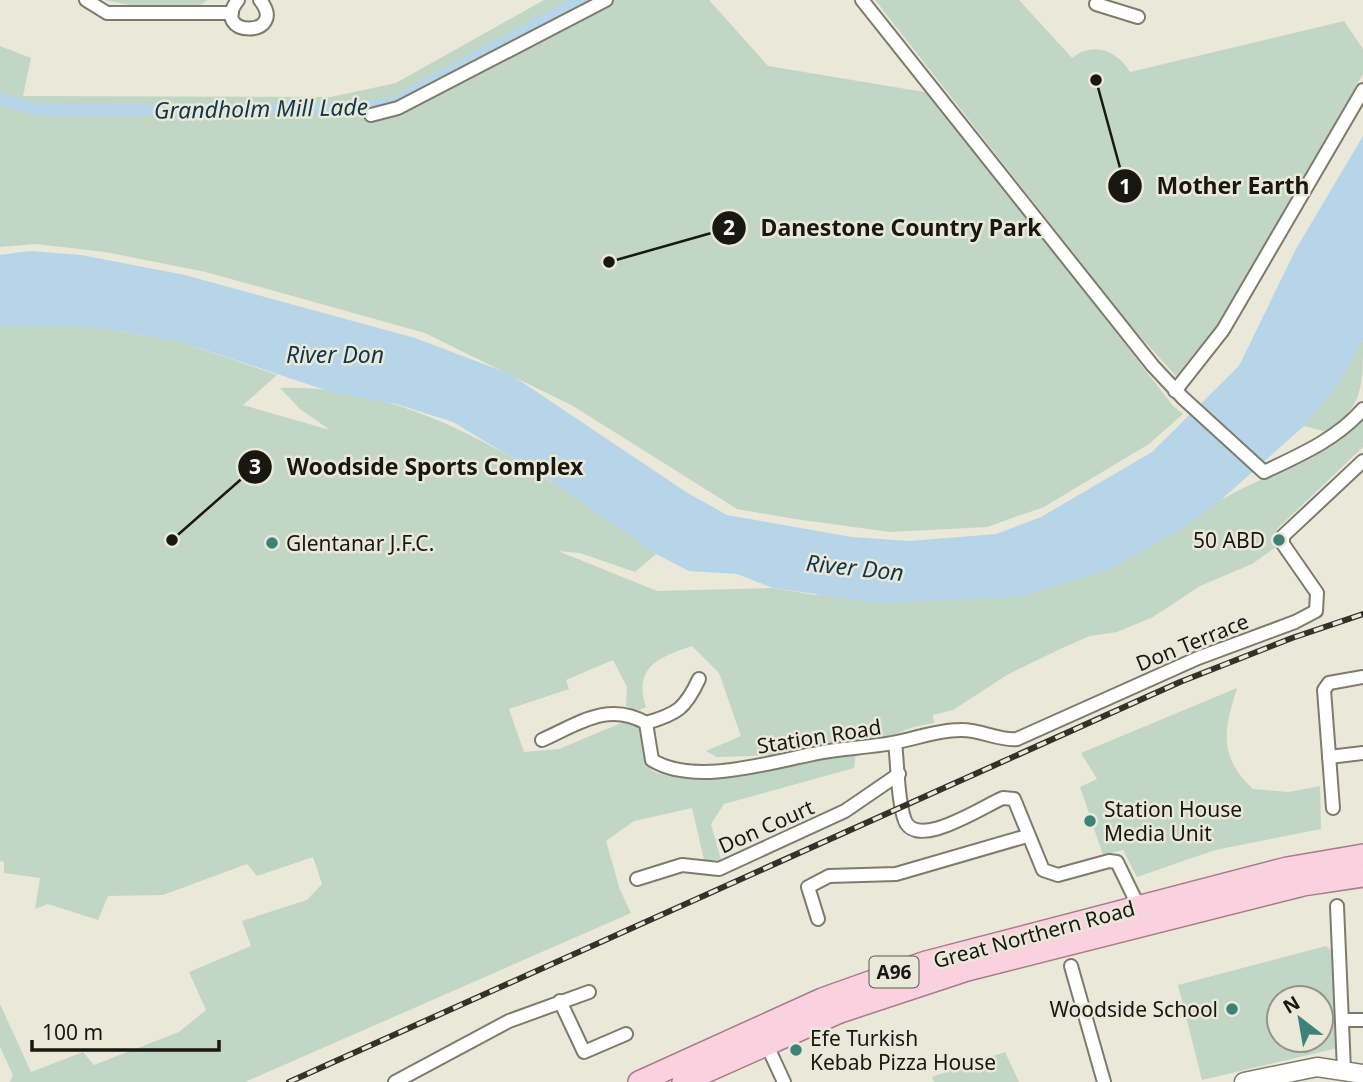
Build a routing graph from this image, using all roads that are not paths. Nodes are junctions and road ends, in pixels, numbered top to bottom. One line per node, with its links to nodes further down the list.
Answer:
1 (86, 0): 8 (street)
2 (238, 0): 8 (street)
3 (260, 0): 8 (street)
4 (606, 0): 11 (street)
5 (862, 0): 12 (street)
6 (1096, 4): 7 (street)
7 (1118, 5): 9 (street)
8 (232, 13)
9 (1138, 17)
10 (1363, 90): 12 (street)
11 (371, 115)
12 (1179, 394): 13 (street)
13 (1363, 409)
14 (1363, 461): 19 (street, Don Terrace)
15 (1363, 677): 21 (street)
16 (699, 679): 17 (street)
17 (646, 723): 18 (street); 19 (street, Station Road)
18 (542, 740)
19 (895, 743): 22 (street, Station Road)
20 (1363, 752): 21 (street)
21 (1329, 757): 23 (street)
22 (898, 774): 24 (street, Station Road); 27 (street, Don Court)
23 (1333, 808)
24 (1027, 836): 29 (street, Station Road); 30 (street)
25 (1363, 855): 29 (main road, Great Northern Road / A96)
26 (1363, 876): 29 (main road, Great Northern Road / A96)
27 (637, 879)
28 (1337, 906): 34 (street)
29 (1138, 917): 37 (main road, Great Northern Road / A96); 37 (main road, Great Northern Road / A96)
30 (818, 919)
31 (1071, 966): 44 (street)
32 (589, 992): 33 (street)
33 (560, 1001): 36 (street); 40 (street)
34 (1342, 1020): 35 (street); 38 (street)
35 (1363, 1020)
36 (626, 1034)
37 (763, 1036): 41 (main road, Great Northern Road / A96); 42 (main road, Great Northern Road / A96); 43 (street)
38 (1344, 1070): 39 (street); 45 (street)
39 (1363, 1074)
40 (400, 1081)
41 (639, 1082)
42 (683, 1082)
43 (785, 1082)
44 (1104, 1082)
45 (1244, 1082)

